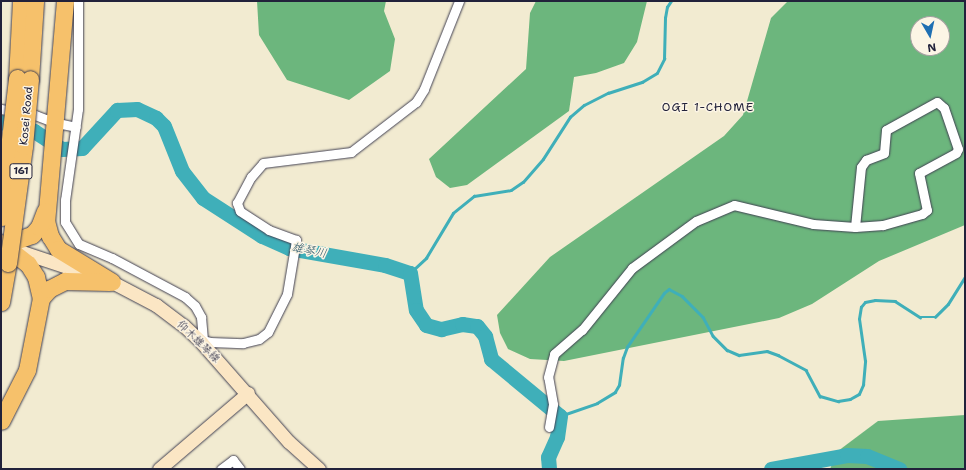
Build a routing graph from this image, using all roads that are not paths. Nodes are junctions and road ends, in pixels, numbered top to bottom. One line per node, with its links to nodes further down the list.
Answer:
1 (21, 1): 6 (highway, Kosei Road / 161)
2 (34, 1): 6 (highway, Kosei Road / 161)
3 (64, 1): 8 (highway)
4 (78, 1): 9 (street)
5 (459, 1): 17 (street)
6 (23, 79): 11 (highway, Kosei Road / 161, bridge); 16 (highway, Kosei Road / 161, bridge)
7 (1, 109): 8 (street)
8 (56, 123): 9 (street); 10 (highway)
9 (75, 131): 17 (street)
10 (46, 211): 13 (highway); 14 (highway)
11 (1, 217)
12 (855, 227): 12 (street); 20 (street)
13 (2, 245): 14 (main road, 仰木雄琴線); 15 (highway)
14 (112, 282): 15 (highway); 17 (main road, 仰木雄琴線)
15 (41, 298): 19 (highway)
16 (1, 302)
17 (202, 341): 18 (main road, 仰木雄琴線)
18 (248, 393): 21 (main road); 24 (main road, 仰木雄琴線)
19 (1, 421)
20 (549, 427)
21 (160, 469)
22 (221, 469): 23 (street)
23 (240, 469)
24 (319, 469)

